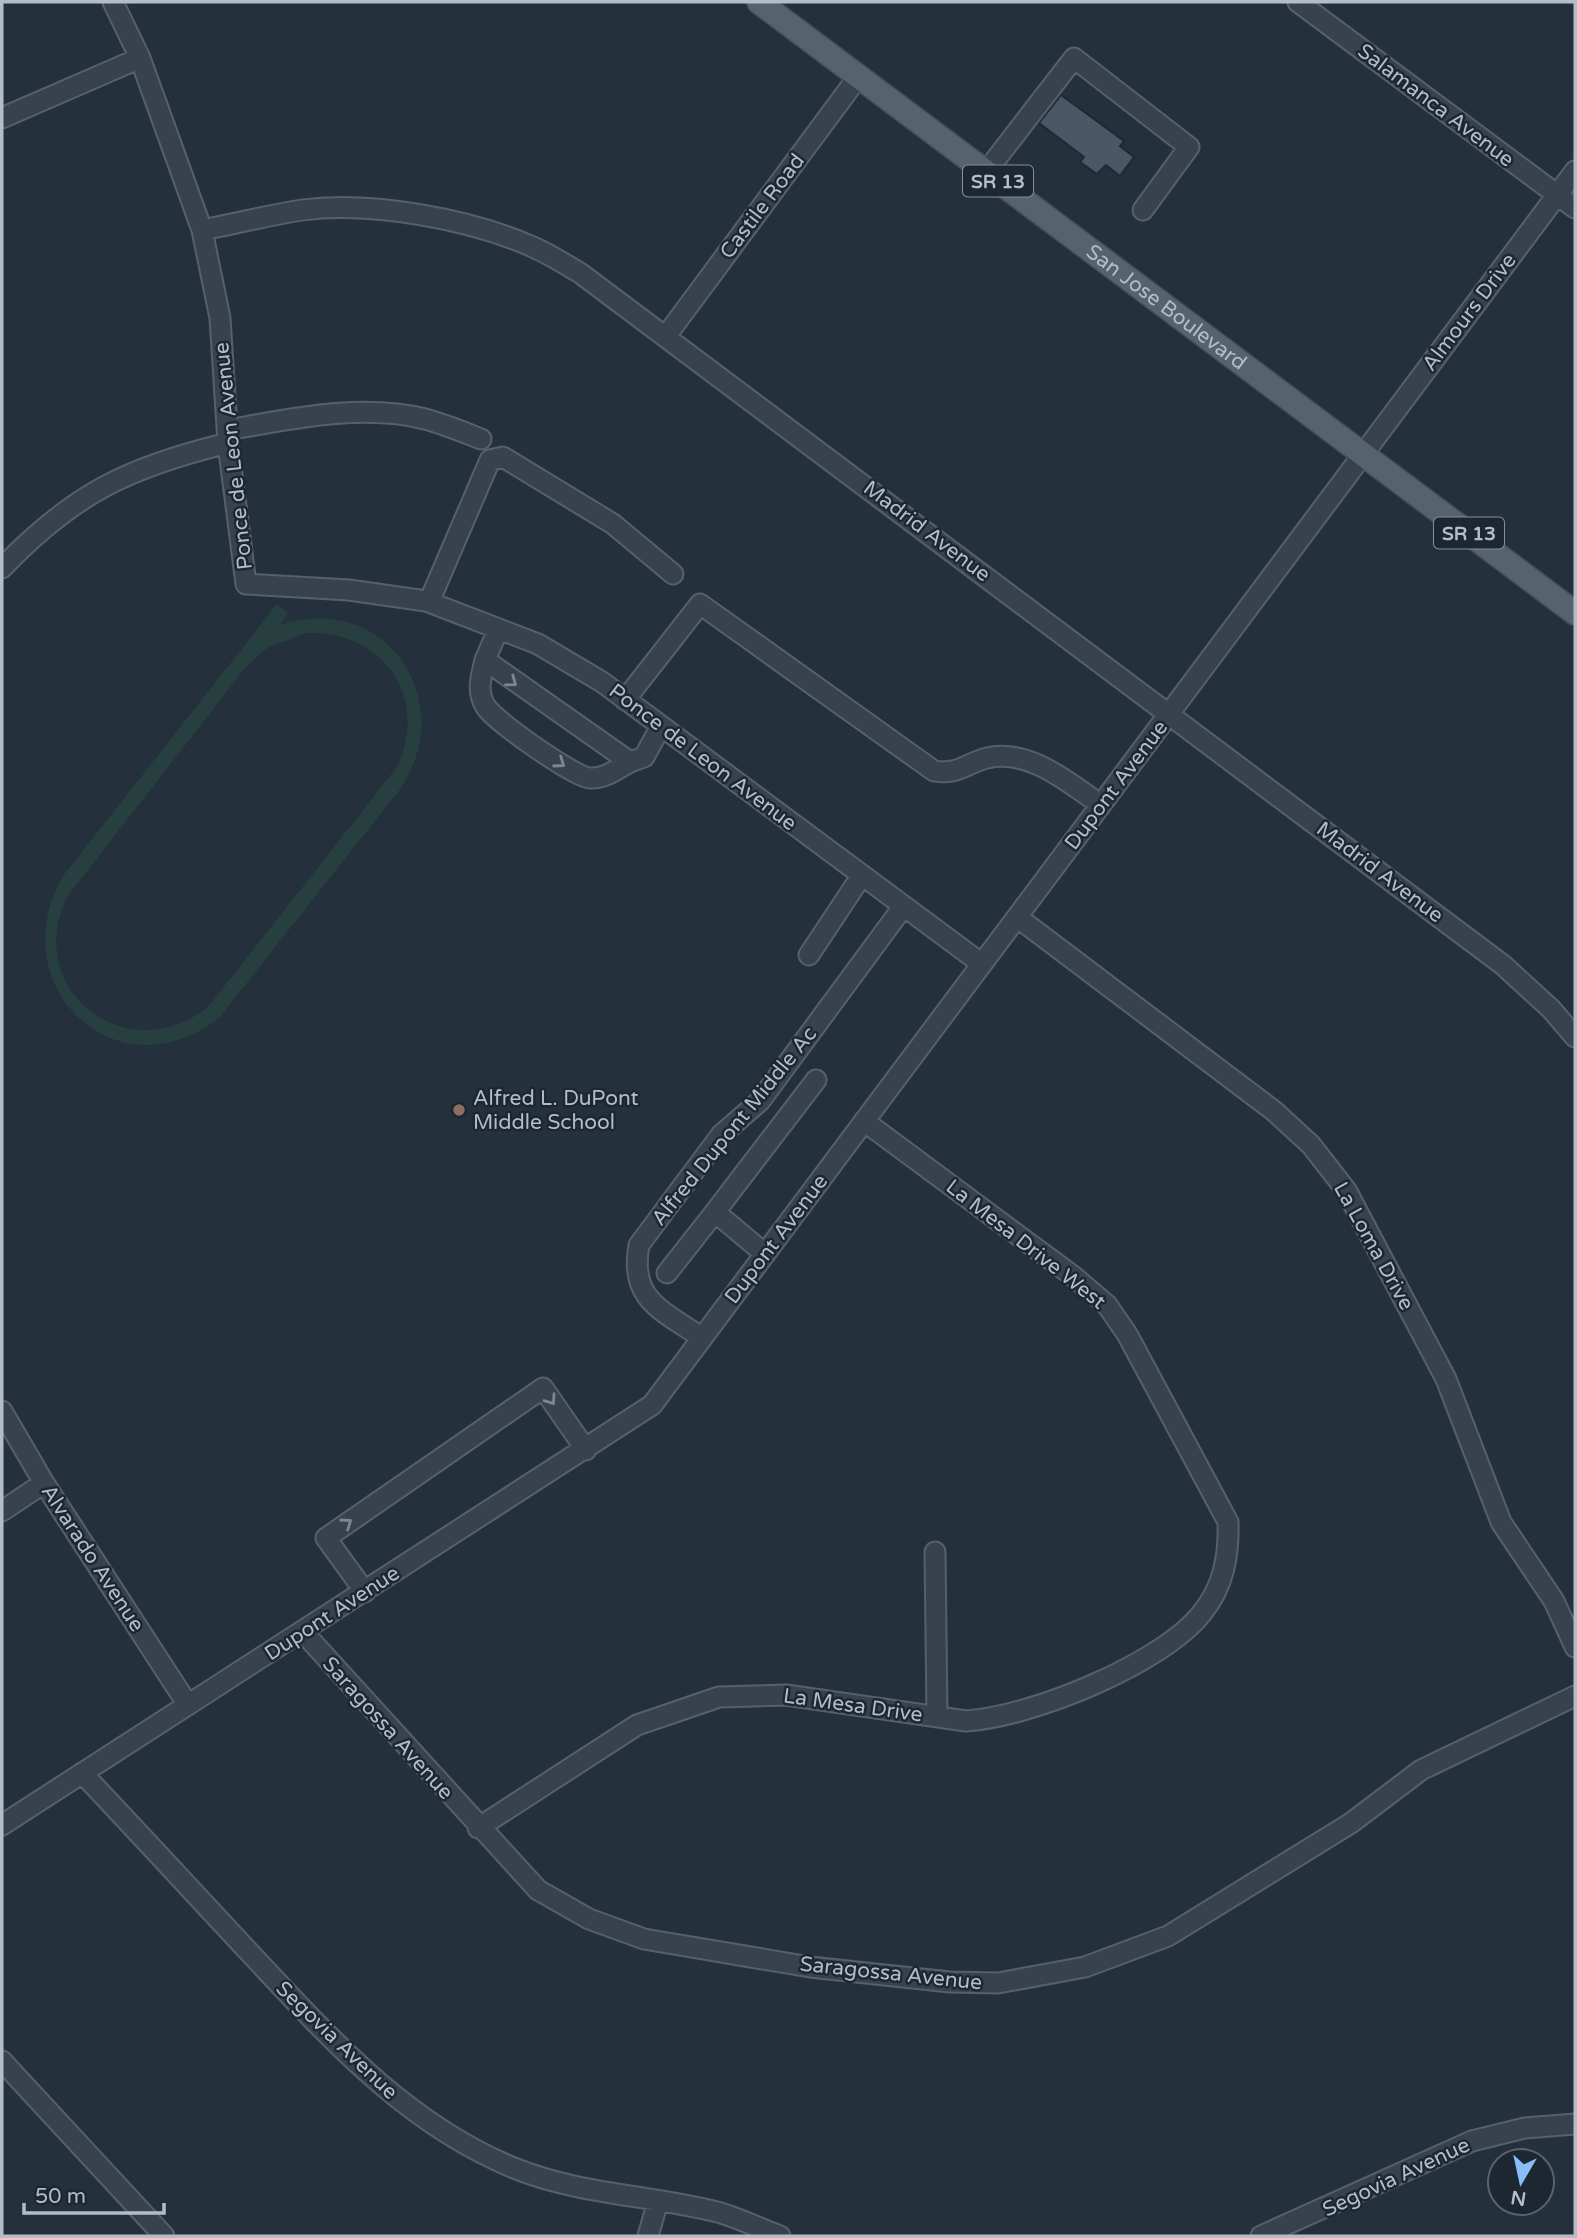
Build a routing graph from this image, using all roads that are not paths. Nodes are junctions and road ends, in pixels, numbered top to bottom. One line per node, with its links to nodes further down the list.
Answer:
1 (113, 2): 4 (street, Ponce de Leon Avenue)
2 (759, 2): 5 (main road, San Jose Boulevard / SR 13)
3 (1298, 2): 9 (street, Salamanca Avenue)
4 (140, 58): 6 (street); 12 (street, Ponce de Leon Avenue)
5 (858, 76): 8 (main road, San Jose Boulevard / SR 13); 13 (street, Castile Road)
6 (2, 118)
7 (1575, 171): 9 (street, Almours Drive)
8 (986, 172): 11 (street); 16 (main road, San Jose Boulevard / SR 13)
9 (1557, 194): 10 (street, Salamanca Avenue); 16 (street, Almours Drive)
10 (1575, 208)
11 (1143, 210)
12 (202, 230): 13 (street, Madrid Avenue); 14 (street, Ponce de Leon Avenue)
13 (666, 336): 24 (street, Madrid Avenue)
14 (228, 437): 15 (street); 17 (street); 19 (street, Ponce de Leon Avenue)
15 (481, 439)
16 (1363, 454): 20 (main road, San Jose Boulevard / SR 13); 24 (street, Dupont Avenue)
17 (2, 568)
18 (673, 574): 19 (street)
19 (429, 602): 21 (street, Ponce de Leon Avenue)
20 (1575, 613)
21 (498, 630): 22 (street); 23 (street, Ponce de Leon Avenue)
22 (485, 660): 26 (street, one-way to 26); 26 (street, one-way to 26)
23 (625, 700): 25 (street, Ponce de Leon Avenue); 27 (street)
24 (1170, 713): 27 (street, Dupont Avenue); 33 (street, Madrid Avenue)
25 (661, 726): 26 (street); 28 (street, Ponce de Leon Avenue)
26 (630, 762)
27 (1101, 805): 30 (street, Dupont Avenue)
28 (862, 875): 29 (street, Ponce de Leon Avenue); 31 (street)
29 (903, 907): 32 (street, Ponce de Leon Avenue); 39 (street, Alfred Dupont Middle Ac)
30 (1017, 917): 32 (street, Dupont Avenue); 48 (street, La Loma Drive)
31 (809, 955)
32 (982, 964): 35 (street, Dupont Avenue)
33 (1575, 1037)
34 (816, 1080): 36 (street)
35 (864, 1121): 37 (street, Dupont Avenue); 45 (street, La Mesa Drive West)
36 (715, 1212): 37 (street); 38 (street)
37 (765, 1254): 39 (street, Dupont Avenue)
38 (667, 1273)
39 (702, 1338): 41 (street, Dupont Avenue)
40 (2, 1410): 42 (street, Alvarado Avenue)
41 (586, 1450): 46 (street, Dupont Avenue); 46 (street, one-way to 41)
42 (44, 1483): 43 (street); 50 (street, Alvarado Avenue)
43 (2, 1511)
44 (936, 1552): 51 (street)
45 (1218, 1584): 51 (street, La Mesa Drive)
46 (365, 1592): 47 (street, Dupont Avenue)
47 (303, 1632): 50 (street, Dupont Avenue); 54 (street, Saragossa Avenue)
48 (1575, 1647)
49 (1575, 1696): 54 (street, Saragossa Avenue)
50 (188, 1705): 52 (street, Dupont Avenue)
51 (937, 1716): 54 (street, La Mesa Drive)
52 (82, 1773): 53 (street, Dupont Avenue); 57 (street, Segovia Avenue)
53 (2, 1825)
54 (478, 1828)
55 (2, 2061): 58 (street)
56 (1575, 2124): 61 (street, Segovia Avenue)
57 (658, 2201): 59 (street); 60 (street, Segovia Avenue)
58 (164, 2236)
59 (648, 2236)
60 (780, 2236)
61 (1261, 2236)

